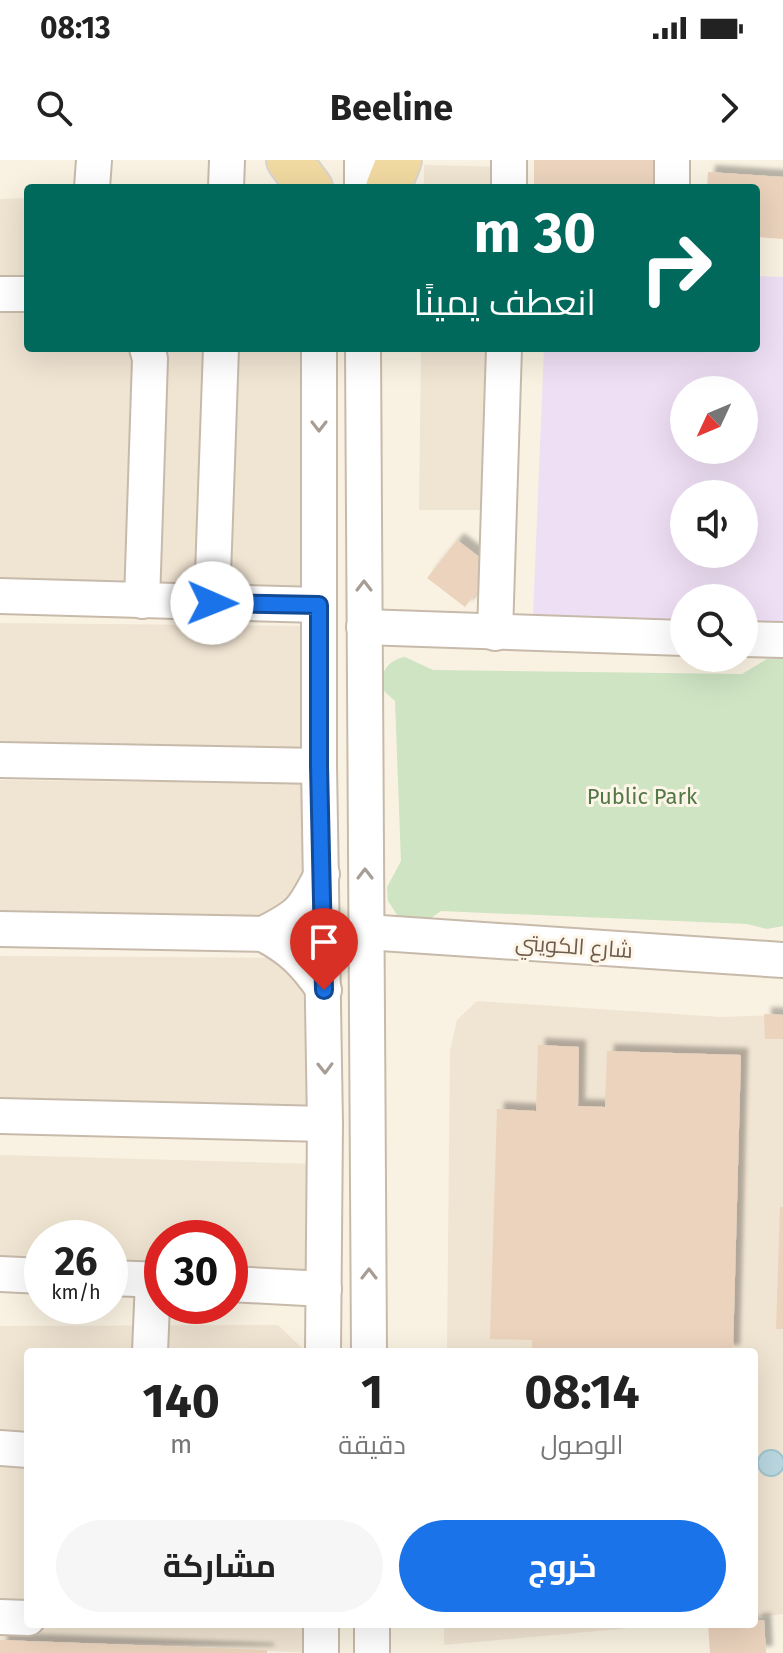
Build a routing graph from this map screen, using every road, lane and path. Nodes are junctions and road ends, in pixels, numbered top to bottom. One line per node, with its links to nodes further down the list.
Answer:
1 (94, 160): 9 (street)
2 (227, 160): 10 (street)
3 (289, 160): 11 (main road)
4 (319, 160): 12 (street)
5 (362, 160): 13 (street)
6 (399, 160): 14 (main road)
7 (509, 160): 15 (street)
8 (672, 160): 16 (street)
9 (92, 184)
10 (226, 184)
11 (307, 184)
12 (319, 184)
13 (362, 184)
14 (390, 184)
15 (509, 184)
16 (672, 184)
17 (0, 294): 18 (street)
18 (24, 294)
19 (148, 352): 25 (street)
20 (221, 352): 26 (street)
21 (319, 352): 27 (street, one-way to 27)
22 (363, 352): 28 (street, one-way to 22)
23 (504, 352): 29 (street)
24 (0, 596): 25 (street)
25 (142, 601): 26 (street)
26 (212, 603): 27 (street)
27 (319, 605): 34 (street)
28 (364, 627): 29 (street); 37 (street, one-way to 28)
29 (495, 633): 30 (street)
30 (670, 638)
31 (758, 639): 32 (street)
32 (783, 640)
33 (0, 760): 34 (street)
34 (319, 766): 35 (street)
35 (322, 874): 38 (street); 40 (street)
36 (0, 929): 38 (street)
37 (366, 932): 39 (street, شارع الكويتي); 50 (street, one-way to 37)
38 (263, 934): 40 (street)
39 (783, 960)
40 (324, 990): 42 (street, one-way to 42)
41 (0, 1116): 42 (street)
42 (325, 1124): 46 (street)
43 (0, 1274): 44 (street)
44 (24, 1275)
45 (248, 1285): 46 (street)
46 (324, 1289): 49 (street)
47 (153, 1324): 48 (street)
48 (150, 1348)
49 (323, 1348)
50 (369, 1348)
51 (0, 1448): 52 (street)
52 (24, 1450)
53 (0, 1617): 54 (street)
54 (24, 1618)
55 (321, 1628): 56 (street)
56 (321, 1653)

